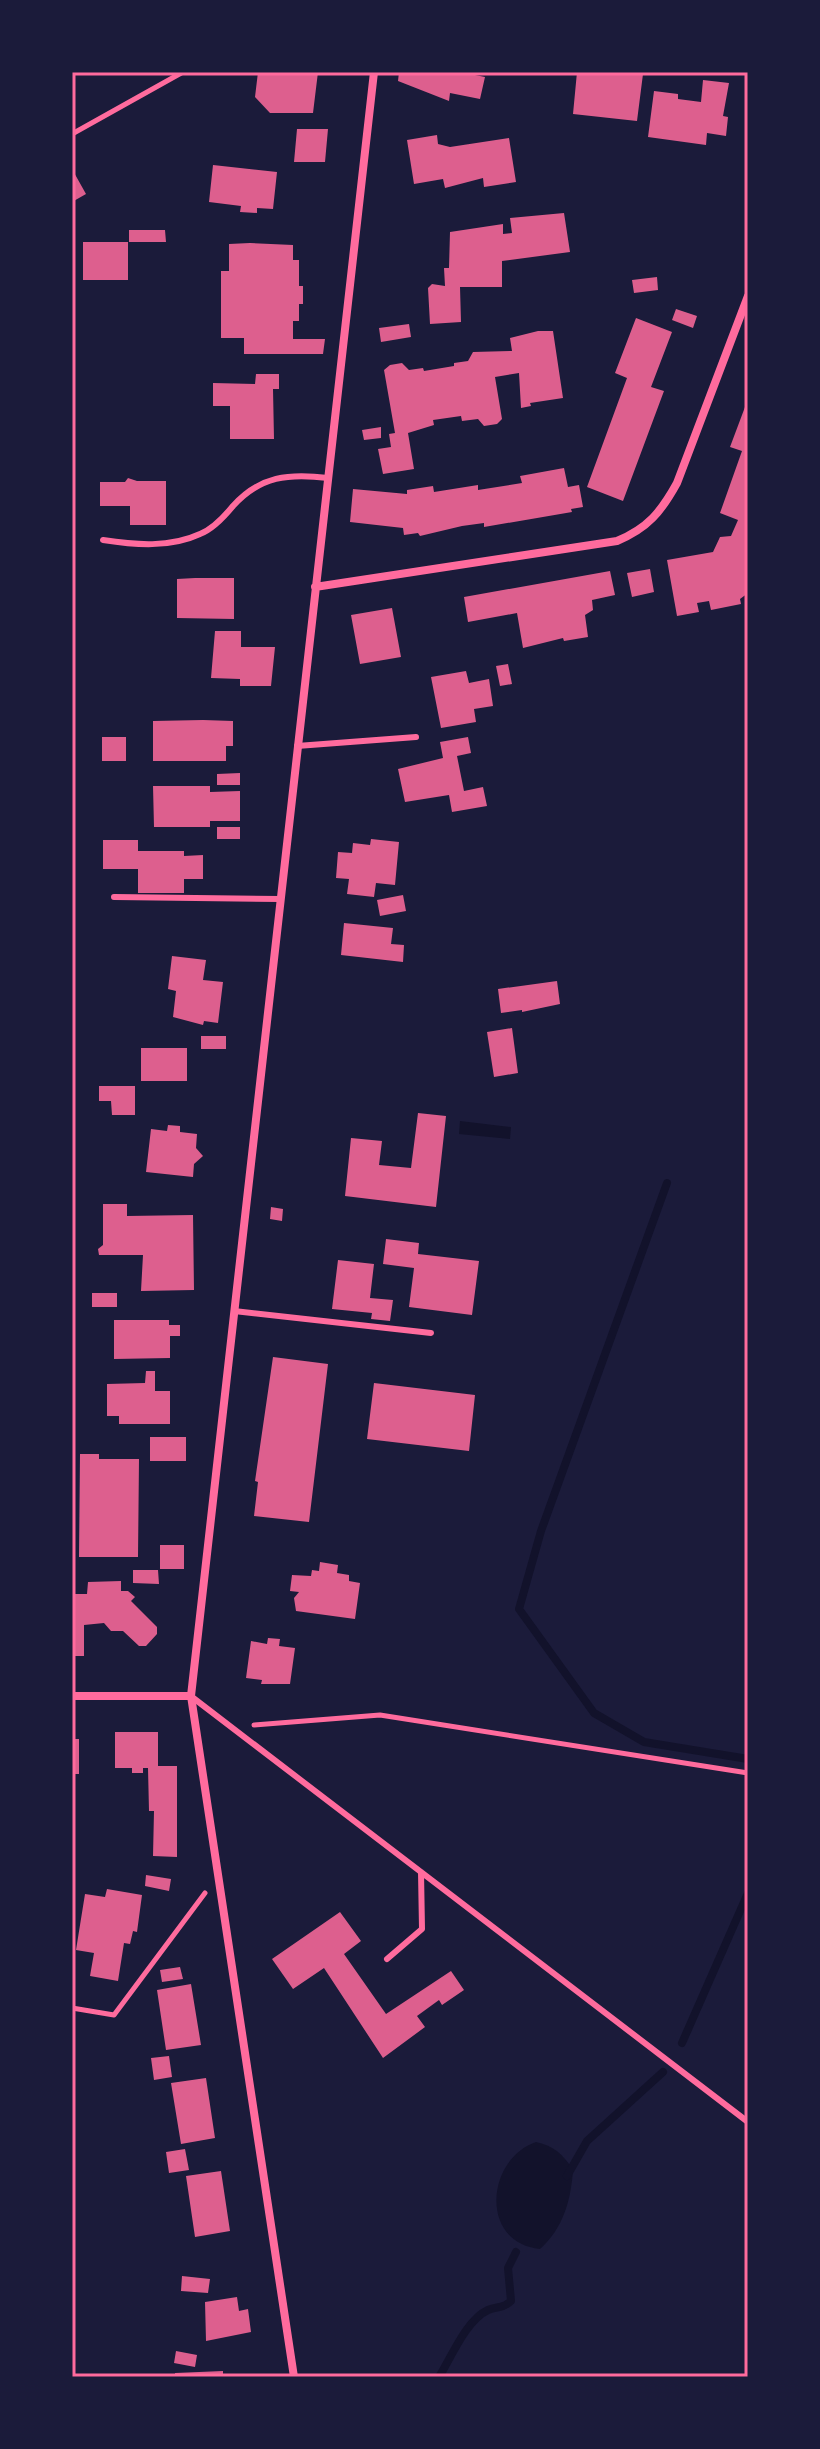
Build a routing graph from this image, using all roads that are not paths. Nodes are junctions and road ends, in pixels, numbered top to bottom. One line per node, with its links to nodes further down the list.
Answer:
1 (374, 72): 3 (street)
2 (748, 296): 5 (street)
3 (328, 478): 4 (lane); 5 (street)
4 (103, 540)
5 (315, 587): 7 (street)
6 (416, 737): 7 (lane)
7 (297, 746): 9 (street)
8 (114, 897): 9 (lane)
9 (280, 899): 10 (street)
10 (234, 1311): 11 (lane); 13 (street)
11 (431, 1333)
12 (72, 1696): 13 (street)
13 (191, 1696): 14 (lane); 17 (street)
14 (421, 1872): 15 (lane); 16 (lane)
15 (387, 1959)
16 (748, 2122)
17 (294, 2377)

